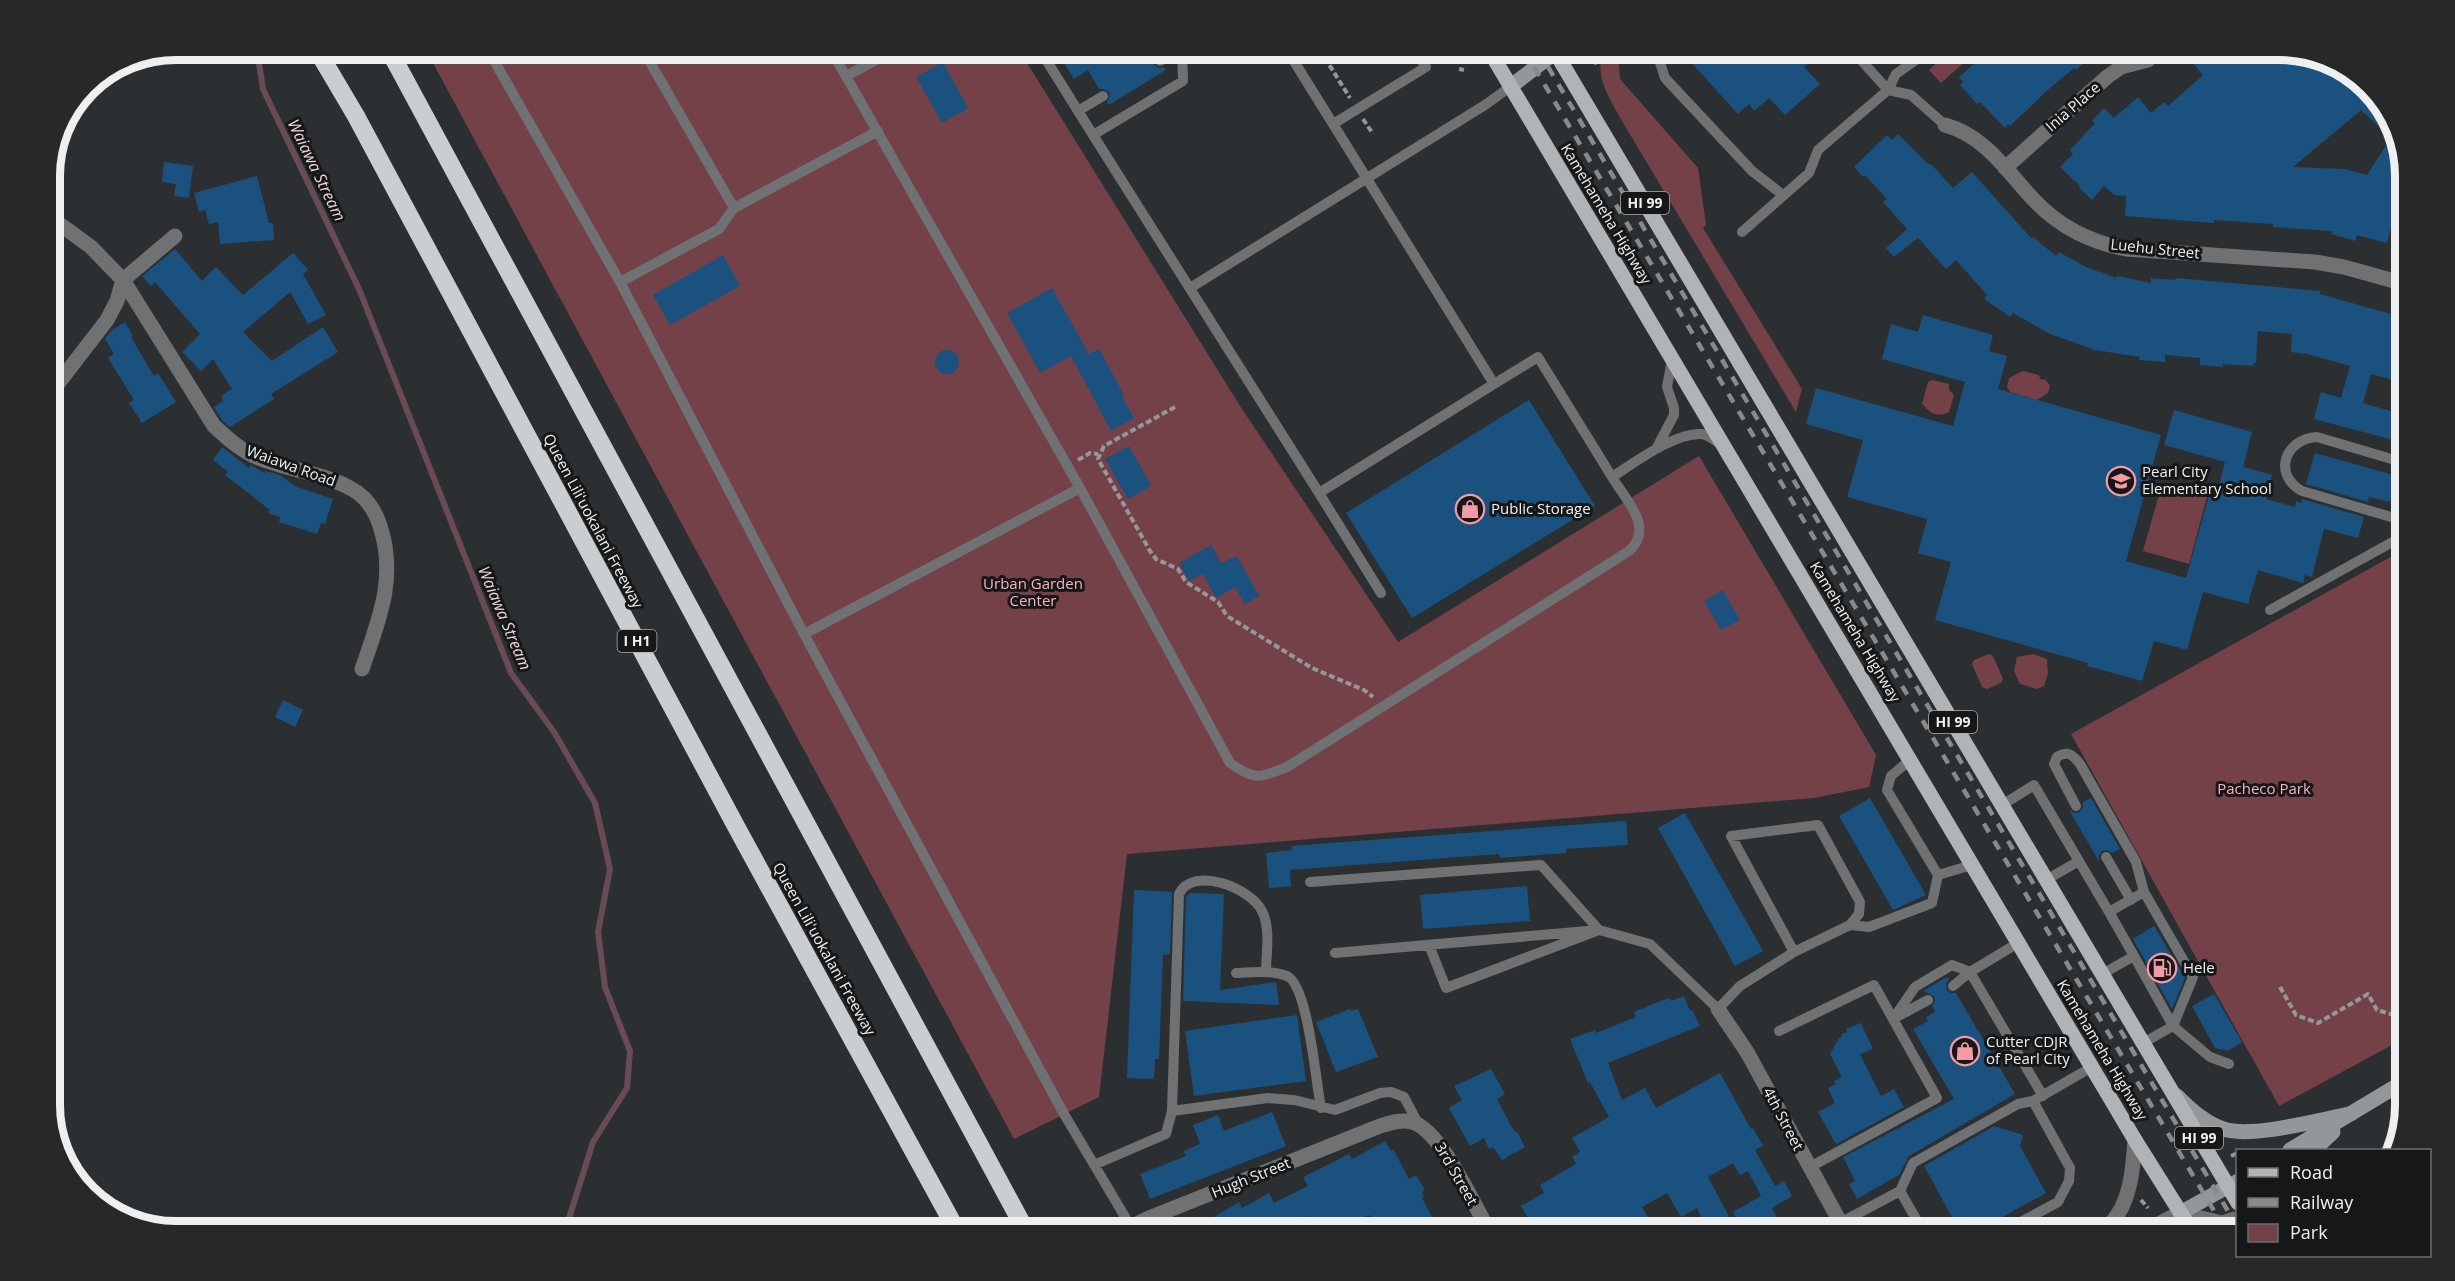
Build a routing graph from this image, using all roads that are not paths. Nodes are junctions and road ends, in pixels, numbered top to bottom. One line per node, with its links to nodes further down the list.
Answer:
1 (323, 60): 100 (highway, Queen Liliʻuokalani Freeway / I H1)
2 (394, 60): 101 (highway)
3 (494, 60): 36 (lane)
4 (649, 60): 30 (lane)
5 (837, 60): 18 (lane)
6 (876, 60): 18 (lane)
7 (1046, 60): 22 (lane)
8 (1181, 60): 26 (lane)
9 (1293, 60): 23 (lane)
10 (1421, 60): 23 (lane)
11 (1495, 60): 19 (main road, Kamehameha Highway)
12 (1544, 60): 19 (main road)
13 (1562, 60): 54 (main road, HI 99)
14 (1659, 60): 29 (lane)
15 (1861, 60): 20 (lane)
16 (1916, 60): 20 (lane)
17 (2148, 60): 27 (street, Inia Place)
18 (846, 76): 25 (lane)
19 (1510, 87): 28 (lane); 38 (main road, Kamehameha Highway)
20 (1888, 90): 24 (lane); 29 (lane)
21 (1103, 96): 22 (lane)
22 (1078, 111): 26 (lane)
23 (1333, 124): 28 (lane)
24 (1946, 125): 27 (street, Luehu Street)
25 (878, 131): 30 (lane); 45 (lane)
26 (1094, 135): 37 (lane)
27 (2005, 168): 35 (street, Luehu Street)
28 (1366, 178): 37 (lane); 40 (lane)
29 (1783, 195): 32 (lane)
30 (734, 208): 36 (lane)
31 (60, 224): 34 (street, Waiawa Road)
32 (1742, 231)
33 (175, 236): 34 (street)
34 (123, 280): 39 (street); 52 (street, Waiawa Road)
35 (2395, 281)
36 (620, 282): 51 (lane)
37 (1190, 288): 46 (lane)
38 (1672, 360): 41 (main road, Kamehameha Highway); 42 (lane)
39 (60, 381)
40 (1494, 384): 44 (lane); 46 (lane)
41 (1723, 446): 42 (lane); 53 (main road, Kamehameha Highway)
42 (1656, 449): 44 (lane)
43 (2395, 460): 47 (lane)
44 (1612, 477): 45 (lane)
45 (1080, 488): 51 (lane)
46 (1319, 493): 49 (lane)
47 (2395, 518)
48 (2395, 541): 50 (lane)
49 (1381, 592)
50 (2270, 610)
51 (804, 634): 95 (lane)
52 (362, 669)
53 (1910, 760): 58 (main road, Kamehameha Highway); 59 (lane)
54 (2002, 805): 57 (lane); 60 (main road, HI 99)
55 (2076, 806): 62 (lane)
56 (2106, 857): 63 (lane)
57 (2079, 861): 60 (lane); 64 (lane)
58 (1972, 865): 59 (lane); 67 (main road, Kamehameha Highway)
59 (1938, 875): 65 (lane)
60 (2046, 880): 75 (main road, HI 99)
61 (1310, 882): 66 (lane)
62 (2144, 892): 63 (lane); 80 (lane)
63 (2131, 900): 64 (lane)
64 (2109, 912): 71 (lane)
65 (1851, 925): 69 (lane); 69 (lane)
66 (1599, 930): 68 (lane); 68 (lane); 78 (lane)
67 (2018, 944): 73 (lane); 84 (main road, Kamehameha Highway)
68 (1429, 945): 70 (lane)
69 (1794, 952): 78 (lane)
70 (1335, 953)
71 (2134, 956): 75 (lane); 80 (lane)
72 (1266, 972): 74 (lane); 88 (lane); 89 (lane)
73 (1970, 972): 76 (lane); 79 (lane); 87 (lane)
74 (1236, 973)
75 (2102, 974): 82 (main road, HI 99)
76 (1953, 986)
77 (1928, 1000): 79 (lane)
78 (1718, 1009): 96 (street, 4th Street)
79 (1893, 1019): 81 (lane); 96 (lane)
80 (2173, 1026): 82 (lane); 83 (lane)
81 (1779, 1031)
82 (2143, 1043): 86 (main road, HI 99)
83 (2229, 1064)
84 (2092, 1067): 87 (lane); 92 (main road, Kamehameha Highway)
85 (2395, 1087): 90 (main road)
86 (2170, 1089): 90 (main road); 97 (main road, HI 99)
87 (2038, 1099): 98 (lane); 108 (lane)
88 (1321, 1108): 89 (lane); 91 (lane)
89 (1172, 1111): 95 (lane)
90 (2351, 1114): 93 (main road); 94 (main road)
91 (1419, 1125): 103 (street, Hugh Street); 104 (street, 3rd Street)
92 (2135, 1140): 99 (main road, Kamehameha Highway); 109 (street)
93 (2292, 1149)
94 (2315, 1149)
95 (1094, 1165): 102 (lane)
96 (1810, 1167): 105 (street, 4th Street)
97 (2233, 1184): 99 (main road)
98 (1900, 1191): 106 (lane); 107 (lane)
99 (2180, 1213): 110 (street); 111 (main road, Kamehameha Highway); 112 (street)
100 (951, 1221)
101 (1020, 1221)
102 (1125, 1221)
103 (1152, 1221)
104 (1483, 1221)
105 (1839, 1221)
106 (1852, 1221)
107 (1917, 1221)
108 (2024, 1221)
109 (2113, 1221)
110 (2165, 1221)
111 (2185, 1221)
112 (2214, 1221)

